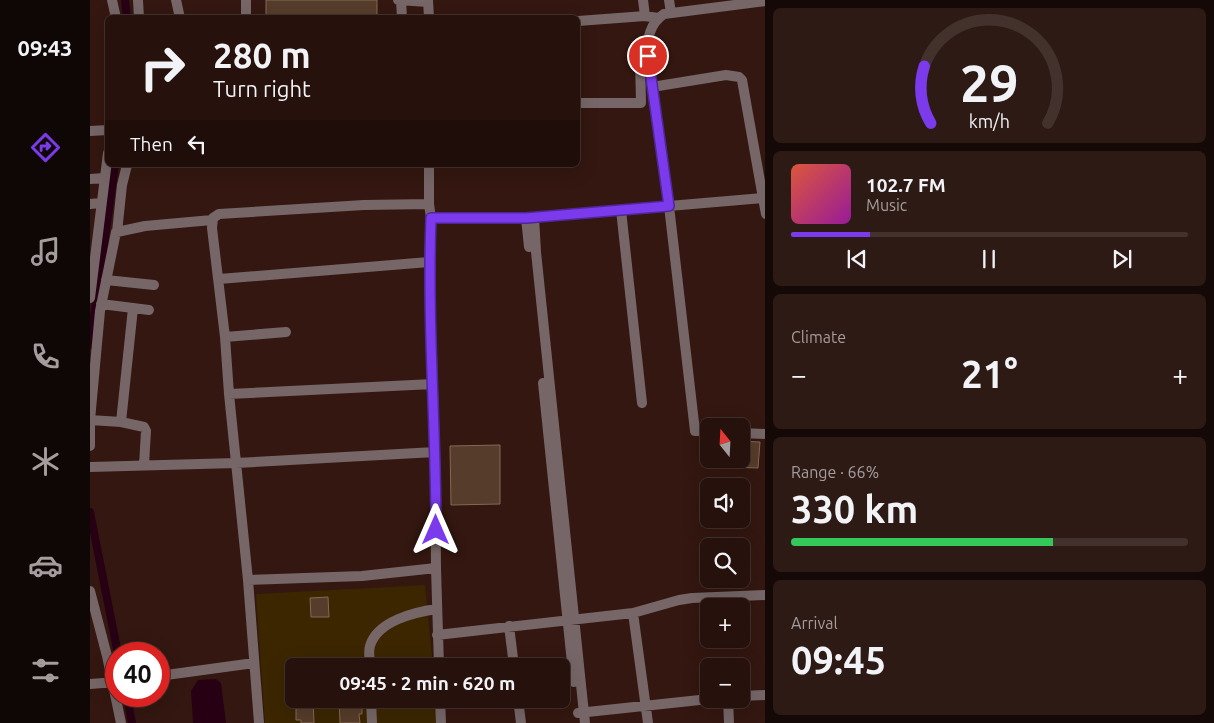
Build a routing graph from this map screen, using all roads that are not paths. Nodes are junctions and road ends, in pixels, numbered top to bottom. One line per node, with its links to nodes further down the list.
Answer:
1 (112, 0): 11 (street)
2 (138, 0): 12 (street)
3 (176, 0): 13 (street)
4 (246, 0): 14 (street)
5 (400, 0): 8 (street); 15 (street)
6 (642, 0): 17 (street)
7 (669, 0): 10 (street)
8 (428, 1): 16 (street)
9 (759, 1): 10 (street)
10 (671, 13): 18 (street)
11 (115, 15)
12 (138, 15)
13 (179, 15)
14 (246, 15)
15 (402, 15)
16 (429, 15)
17 (645, 16): 18 (street); 19 (street)
18 (658, 18): 21 (street)
19 (580, 21)
20 (640, 59): 22 (street)
21 (652, 88): 30 (street); 34 (street)
22 (580, 103)
23 (90, 130): 24 (street)
24 (105, 130)
25 (106, 167): 28 (street)
26 (126, 167): 40 (street)
27 (429, 167): 33 (street)
28 (104, 178): 29 (street); 32 (street)
29 (90, 179)
30 (764, 198): 34 (street); 36 (street)
31 (90, 204): 32 (street)
32 (101, 204): 40 (street)
33 (429, 204): 37 (street); 39 (street)
34 (669, 206): 35 (street); 56 (street)
35 (621, 210): 38 (street); 53 (street)
36 (765, 214)
37 (431, 218): 38 (street); 41 (street)
38 (530, 218): 70 (street)
39 (212, 220): 40 (street); 42 (street)
40 (104, 233): 43 (street); 45 (street)
41 (429, 262): 42 (street); 51 (street)
42 (218, 279): 50 (street)
43 (106, 280): 44 (street); 46 (street)
44 (154, 285)
45 (90, 298)
46 (101, 304): 47 (street); 54 (street)
47 (133, 308): 48 (street); 55 (street)
48 (149, 310)
49 (286, 332): 50 (street)
50 (225, 337): 52 (street)
51 (433, 384): 52 (street); 60 (street)
52 (229, 394): 61 (street)
53 (642, 403)
54 (90, 420): 55 (street); 59 (street)
55 (121, 422): 62 (street)
56 (700, 431)
57 (750, 433): 58 (street)
58 (765, 434)
59 (90, 446)
60 (435, 452): 61 (street); 64 (street)
61 (236, 463): 62 (street); 65 (street)
62 (144, 466): 63 (street)
63 (90, 467)
64 (436, 568): 65 (street); 68 (street)
65 (248, 580): 77 (street)
66 (90, 592): 73 (street)
67 (765, 595): 69 (street)
68 (437, 609): 72 (street); 74 (street)
69 (633, 612): 70 (street); 84 (street)
70 (571, 620): 71 (street); 90 (street)
71 (509, 626): 72 (street); 76 (street)
72 (437, 635): 75 (street)
73 (105, 645)
74 (370, 658)
75 (438, 658)
76 (513, 658)
77 (254, 663): 78 (street); 92 (street)
78 (170, 674)
79 (105, 683): 80 (street)
80 (90, 684)
81 (765, 695): 82 (street)
82 (750, 696)
83 (700, 700): 84 (street)
84 (646, 705): 90 (street); 96 (street)
85 (118, 707): 91 (street)
86 (372, 708): 93 (street)
87 (440, 708): 94 (street)
88 (519, 708): 95 (street)
89 (728, 708): 97 (street)
90 (581, 718)
91 (121, 723)
92 (260, 723)
93 (372, 723)
94 (441, 723)
95 (521, 723)
96 (648, 723)
97 (729, 723)

